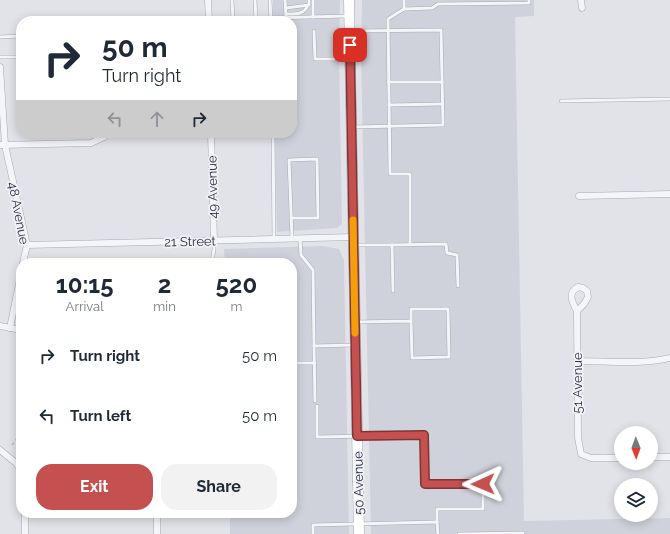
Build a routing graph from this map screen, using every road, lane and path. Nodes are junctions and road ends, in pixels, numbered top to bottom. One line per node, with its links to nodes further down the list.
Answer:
1 (208, 0): 18 (street)
2 (232, 0): 19 (lane)
3 (255, 0): 20 (lane)
4 (270, 0): 21 (lane)
5 (285, 0): 15 (lane)
6 (309, 0): 14 (lane)
7 (313, 0): 25 (lane)
8 (349, 0): 24 (main road, 50 Avenue)
9 (404, 0): 17 (lane)
10 (438, 0): 13 (lane)
11 (530, 0): 13 (lane)
12 (582, 0): 16 (street)
13 (438, 4): 17 (lane)
14 (309, 5): 15 (lane); 22 (lane)
15 (286, 8): 22 (lane)
16 (582, 8)
17 (404, 9): 26 (lane)
18 (209, 16)
19 (233, 16)
20 (256, 16)
21 (271, 16)
22 (286, 16)
23 (297, 16): 25 (lane)
24 (350, 16): 25 (lane); 28 (main road, 50 Avenue)
25 (313, 17)
26 (388, 30): 28 (lane); 35 (lane); 36 (lane)
27 (314, 31): 33 (lane)
28 (350, 31): 33 (main road, 50 Avenue)
29 (16, 36): 30 (lane)
30 (0, 37)
31 (0, 57): 32 (lane)
32 (16, 57)
33 (350, 59): 42 (main road, 50 Avenue)
34 (0, 67): 46 (street, 48 Avenue)
35 (388, 82): 36 (lane); 40 (lane)
36 (442, 82): 39 (lane)
37 (670, 99): 38 (lane)
38 (561, 101)
39 (442, 104): 40 (lane); 41 (lane)
40 (389, 105): 41 (lane)
41 (389, 126): 42 (lane); 56 (lane)
42 (351, 127): 54 (main road, 50 Avenue)
43 (102, 138): 46 (street)
44 (211, 138): 53 (street, 49 Avenue)
45 (273, 138): 52 (lane)
46 (2, 145): 55 (street, 48 Avenue)
47 (670, 194): 48 (street)
48 (579, 196)
49 (291, 218): 49 (lane); 50 (lane)
50 (292, 238): 51 (street, 21 Street); 52 (street, 21 Street)
51 (300, 238): 54 (street, 21 Street); 70 (lane)
52 (274, 239): 53 (street, 21 Street)
53 (214, 240): 55 (street, 21 Street); 59 (lane)
54 (353, 241): 57 (lane); 65 (main road, 50 Avenue)
55 (27, 244): 58 (street, 48 Avenue)
56 (410, 244): 57 (lane); 60 (lane)
57 (392, 245): 61 (lane)
58 (24, 258)
59 (213, 258)
60 (458, 286)
61 (393, 291)
62 (16, 299): 67 (street)
63 (577, 311): 72 (street, 51 Avenue)
64 (411, 321): 64 (lane); 65 (lane)
65 (355, 322): 69 (main road, 50 Avenue)
66 (0, 326): 67 (street)
67 (10, 328): 68 (street)
68 (16, 329)
69 (355, 345): 70 (lane); 77 (main road, 50 Avenue)
70 (314, 346): 74 (lane)
71 (670, 358): 72 (street)
72 (578, 361): 83 (street, 51 Avenue)
73 (297, 363): 74 (lane)
74 (314, 363): 75 (lane)
75 (315, 401)
76 (317, 406): 77 (lane)
77 (357, 436): 87 (lane); 88 (main road, 50 Avenue)
78 (16, 440): 79 (path)
79 (12, 445)
80 (0, 450): 84 (street)
81 (658, 457): 82 (street)
82 (670, 457)
83 (614, 458)
84 (16, 463)
85 (25, 518): 89 (street)
86 (157, 518): 90 (street)
87 (438, 522): 88 (lane); 92 (lane)
88 (359, 529): 91 (lane)
89 (25, 534)
90 (157, 534)
91 (313, 534)
92 (438, 534)
93 (459, 534): 94 (lane)
94 (523, 534)

